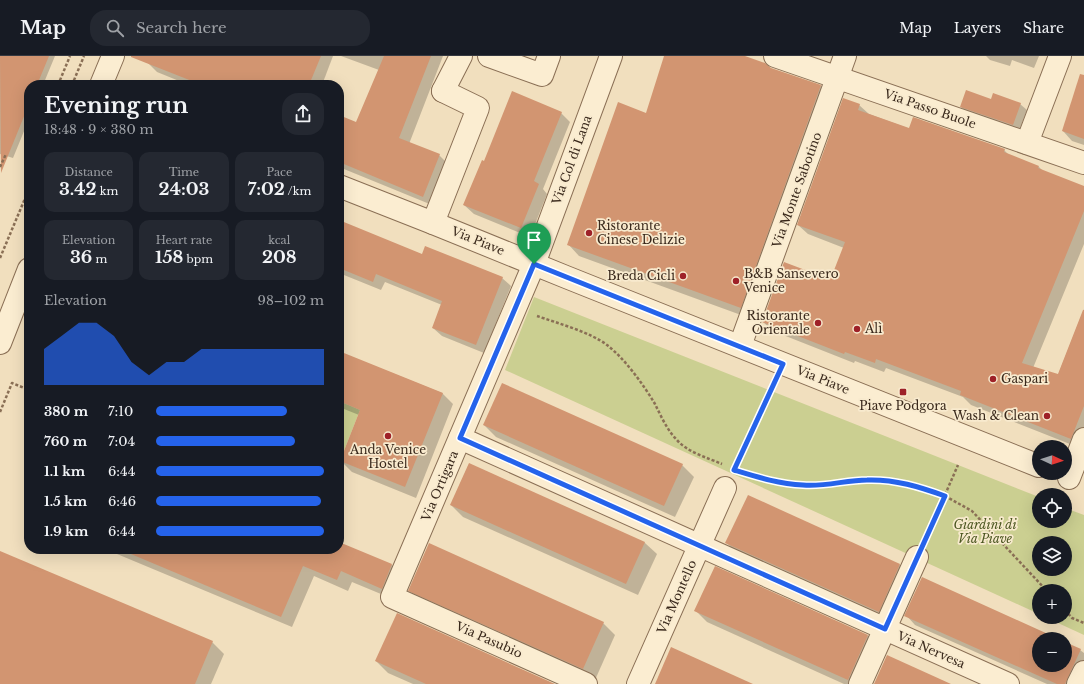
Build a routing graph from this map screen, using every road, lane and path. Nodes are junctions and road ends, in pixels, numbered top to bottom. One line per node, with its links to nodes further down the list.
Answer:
1 (70, 56): 13 (path)
2 (84, 56): 14 (path)
3 (113, 56): 15 (street)
4 (448, 56): 16 (street)
5 (461, 56): 16 (street)
6 (489, 56): 7 (street)
7 (549, 56)
8 (611, 56): 25 (street, Via Col di Lana)
9 (776, 56): 12 (street, Via Passo Buole)
10 (845, 56): 12 (street, Via Monte Sabotino)
11 (1060, 56): 17 (street)
12 (838, 78): 17 (street, Via Passo Buole); 29 (street, Via Monte Sabotino)
13 (60, 80)
14 (74, 80)
15 (103, 80)
16 (444, 92): 23 (street)
17 (1027, 143): 19 (street, Via Passo Buole)
18 (6, 154): 20 (path)
19 (1084, 163)
20 (0, 167)
21 (344, 188): 23 (street, Via Piave)
22 (24, 201): 24 (path)
23 (433, 222): 25 (street, Via Piave)
24 (0, 258)
25 (534, 264): 27 (street, Via Ortigara); 29 (street, Via Piave)
26 (24, 282): 28 (street)
27 (515, 310): 33 (street, Via Ortigara); 38 (path)
28 (0, 343)
29 (740, 346): 30 (street, Via Piave)
30 (783, 364): 35 (street, Via Piave); 38 (path)
31 (24, 388): 32 (path)
32 (0, 412)
33 (460, 438): 40 (street, Via Nervesa); 43 (street, Via Ortigara)
34 (1084, 439): 37 (street)
35 (1032, 463)
36 (958, 465): 39 (path)
37 (1072, 472)
38 (730, 479): 39 (path); 40 (street, Via Montello)
39 (945, 496): 41 (path); 42 (path)
40 (700, 546): 46 (street, Via Nervesa); 49 (street, Via Montello)
41 (917, 557): 46 (street)
42 (1041, 584)
43 (392, 596): 48 (street, Via Pasubio)
44 (1072, 618): 45 (path)
45 (1084, 623)
46 (885, 629): 50 (street); 51 (street, Via Nervesa)
47 (1084, 672): 52 (street)
48 (586, 684)
49 (638, 684)
50 (860, 684)
51 (1008, 684)
52 (1078, 684)

